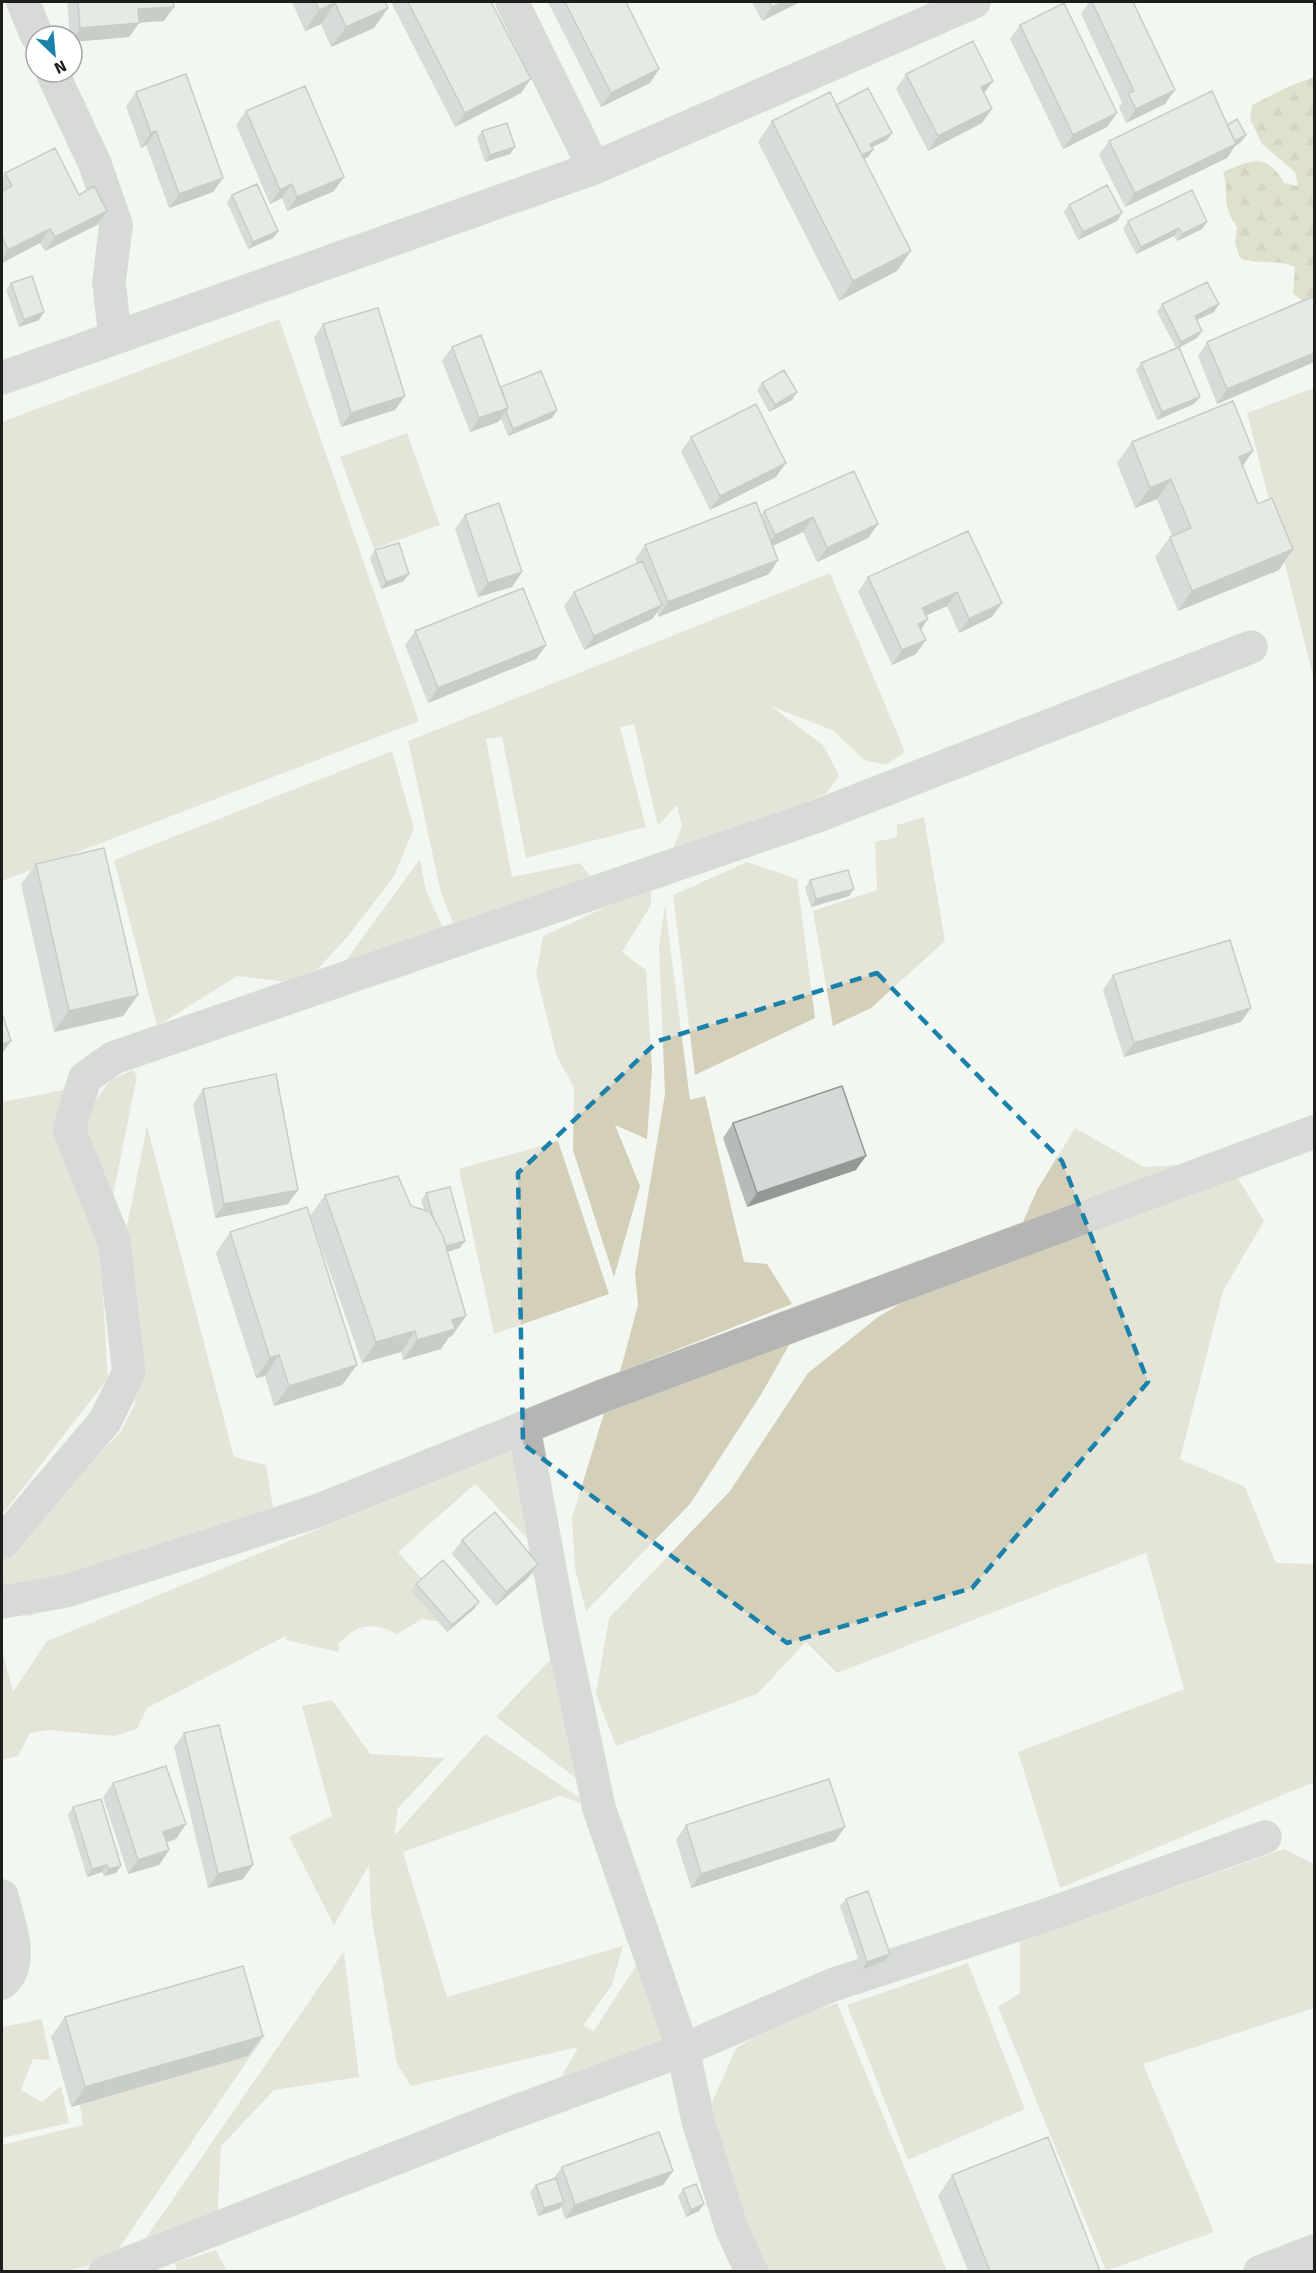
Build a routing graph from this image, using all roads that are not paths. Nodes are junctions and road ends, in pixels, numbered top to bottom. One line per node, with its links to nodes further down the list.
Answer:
1 (23, 2): 4 (street)
2 (512, 2): 6 (street)
3 (974, 2): 6 (street)
4 (32, 24)
5 (58, 84): 7 (street)
6 (594, 168): 7 (street)
7 (115, 337): 8 (street)
8 (2, 378)
9 (1251, 647): 12 (street)
10 (1314, 1132): 11 (street)
11 (524, 1429): 13 (street); 17 (street)
12 (2, 1543)
13 (2, 1602)
14 (1266, 1837): 17 (street)
15 (2, 1896): 16 (street)
16 (2, 1983)
17 (683, 2050): 19 (street); 20 (street)
18 (1314, 2251): 21 (street)
19 (105, 2271)
20 (752, 2271)
21 (1260, 2271)

